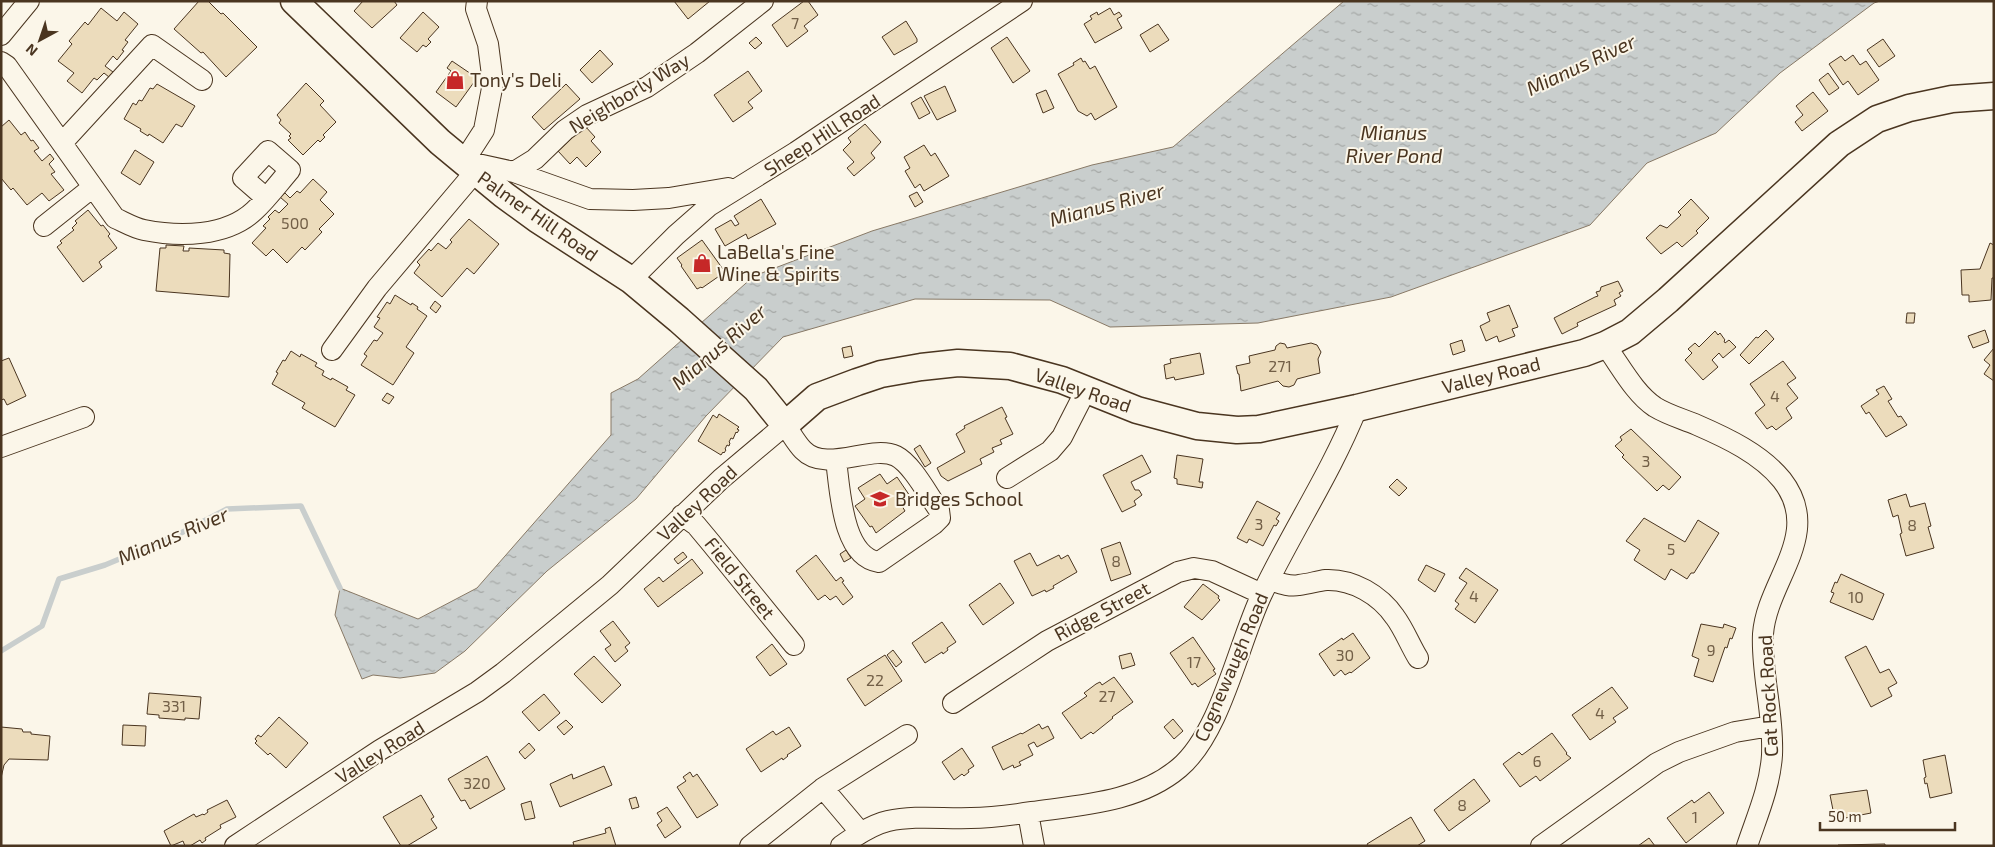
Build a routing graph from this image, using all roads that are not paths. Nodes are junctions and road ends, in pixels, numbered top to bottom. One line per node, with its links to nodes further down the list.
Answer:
1 (29, 1): 6 (street)
2 (294, 1): 11 (main road, Palmer Hill Road)
3 (477, 1): 11 (street)
4 (763, 1): 12 (street, Neighborly Way)
5 (1022, 1): 13 (street, Sheep Hill Road)
6 (1, 35)
7 (1, 62): 10 (street)
8 (202, 80): 10 (street)
9 (1994, 96): 18 (main road, Valley Road)
10 (62, 143): 14 (street)
11 (470, 166): 12 (street); 17 (main road, Palmer Hill Road); 19 (street)
12 (514, 172): 13 (street)
13 (742, 185): 17 (street, Sheep Hill Road)
14 (93, 187): 15 (street); 16 (street)
15 (266, 198)
16 (44, 226)
17 (631, 280): 23 (main road, Palmer Hill Road)
18 (1605, 345): 21 (main road, Valley Road); 32 (street, Cat Rock Road)
19 (332, 350)
20 (1086, 390): 21 (main road, Valley Road); 23 (main road, Valley Road); 26 (street)
21 (1357, 408): 28 (street, Cognewaugh Road)
22 (84, 417): 24 (street)
23 (785, 425): 25 (street); 27 (street, Valley Road)
24 (1, 447)
25 (836, 460): 25 (street)
26 (1007, 478)
27 (682, 515): 29 (street, Field Street); 37 (street, Valley Road)
28 (1265, 587): 30 (street, Ridge Street); 31 (street, Ridge Street); 35 (street, Cognewaugh Road)
29 (794, 645)
30 (1418, 658)
31 (953, 703)
32 (1772, 726): 41 (street); 42 (street, Cat Rock Road)
33 (907, 735): 34 (street)
34 (823, 788): 36 (street); 38 (street)
35 (1028, 813): 36 (street, Cognewaugh Road); 40 (street)
36 (861, 833): 39 (street, Cognewaugh Road)
37 (235, 846)
38 (750, 846)
39 (841, 846)
40 (1034, 846)
41 (1541, 846)
42 (1747, 846)

